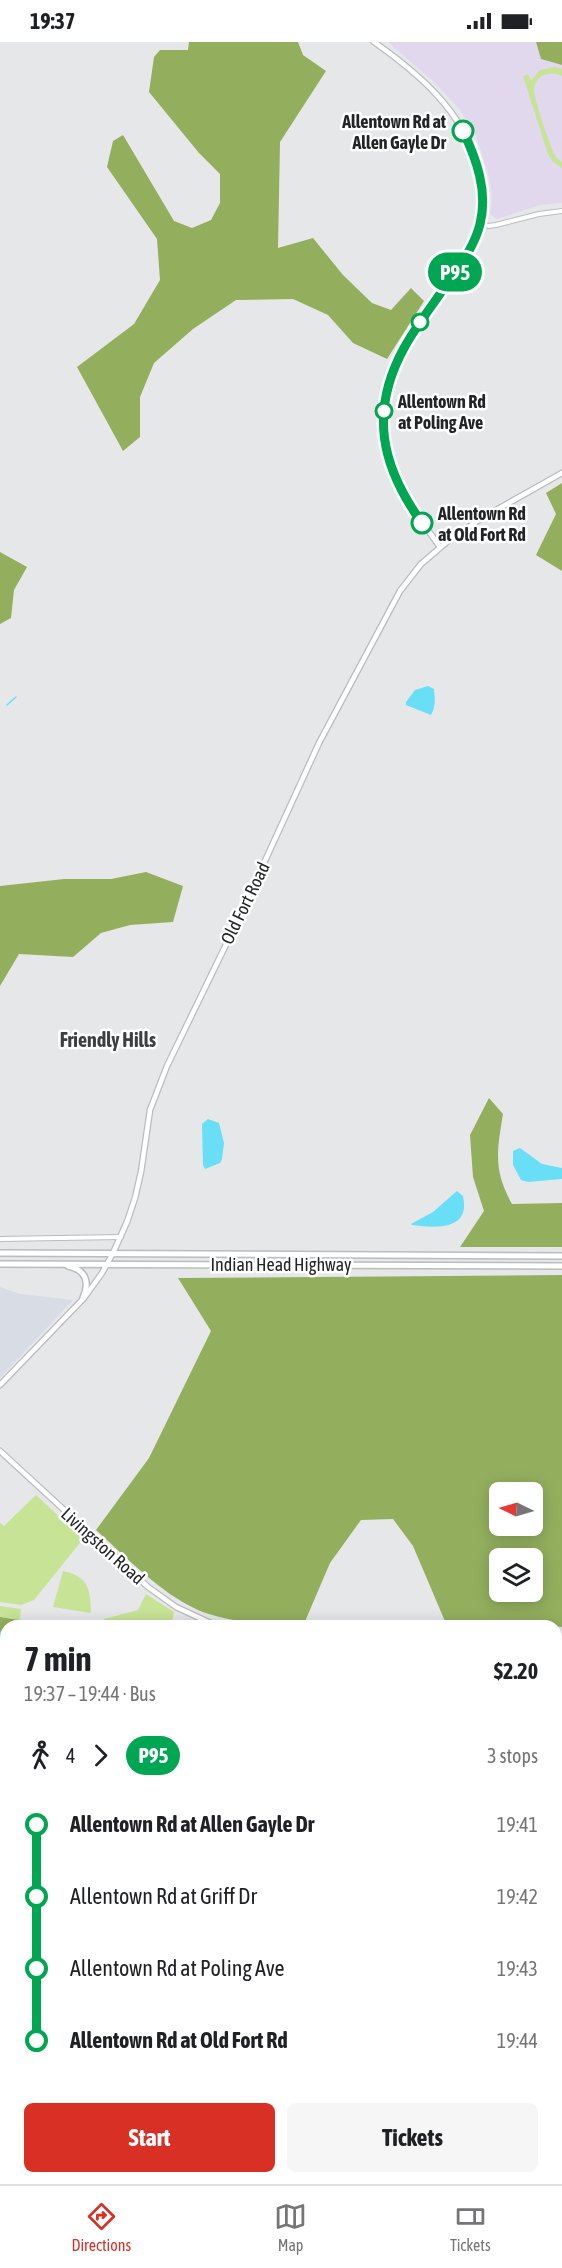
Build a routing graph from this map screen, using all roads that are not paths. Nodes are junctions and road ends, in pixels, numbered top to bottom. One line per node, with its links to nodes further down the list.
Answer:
1 (374, 42): 3 (main road)
2 (562, 211): 3 (street)
3 (480, 223): 5 (main road)
4 (562, 473): 5 (main road, Old Fort Road)
5 (440, 547): 6 (main road, Old Fort Road)
6 (121, 1237): 7 (street); 9 (main road, Old Fort Road)
7 (0, 1239)
8 (0, 1252): 9 (highway, Indian Head Highway)
9 (113, 1253): 10 (highway, Indian Head Highway); 13 (main road, Old Fort Road)
10 (562, 1256)
11 (0, 1264): 12 (highway, Indian Head Highway)
12 (51, 1264): 13 (highway, Indian Head Highway); 15 (highway)
13 (107, 1265): 14 (highway, Indian Head Highway); 15 (main road, Old Fort Road)
14 (562, 1266)
15 (83, 1298): 16 (main road, Old Fort Road)
16 (0, 1385)
17 (0, 1451): 18 (main road, Livingston Road)
18 (204, 1620)

